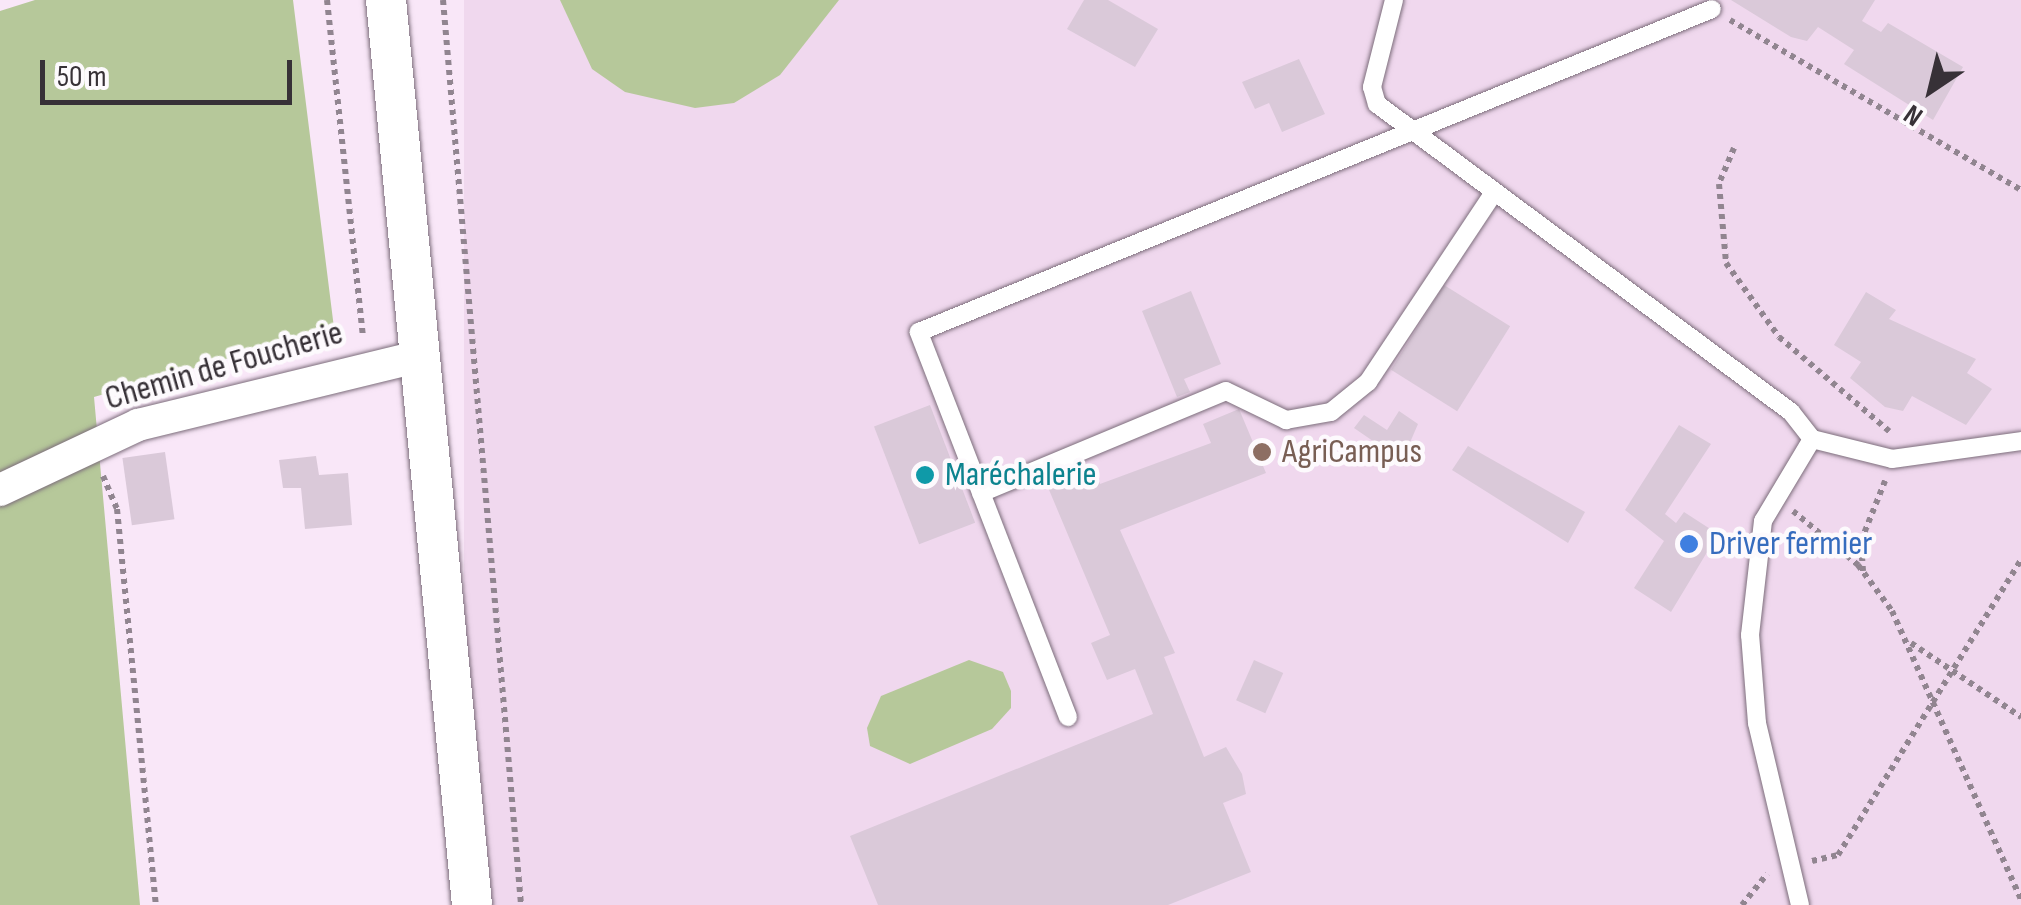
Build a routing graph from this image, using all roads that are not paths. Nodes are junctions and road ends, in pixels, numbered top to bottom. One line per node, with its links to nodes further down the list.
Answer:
1 (386, 0): 6 (street)
2 (1394, 0): 4 (lane)
3 (1712, 9): 4 (lane)
4 (1404, 130): 5 (lane); 10 (lane)
5 (1493, 194): 7 (lane); 10 (lane)
6 (420, 356): 9 (street, Chemin de Foucherie); 12 (street)
7 (1812, 439): 8 (lane); 13 (lane)
8 (2021, 441)
9 (0, 490)
10 (981, 493): 11 (lane)
11 (1068, 717)
12 (472, 905)
13 (1800, 905)

